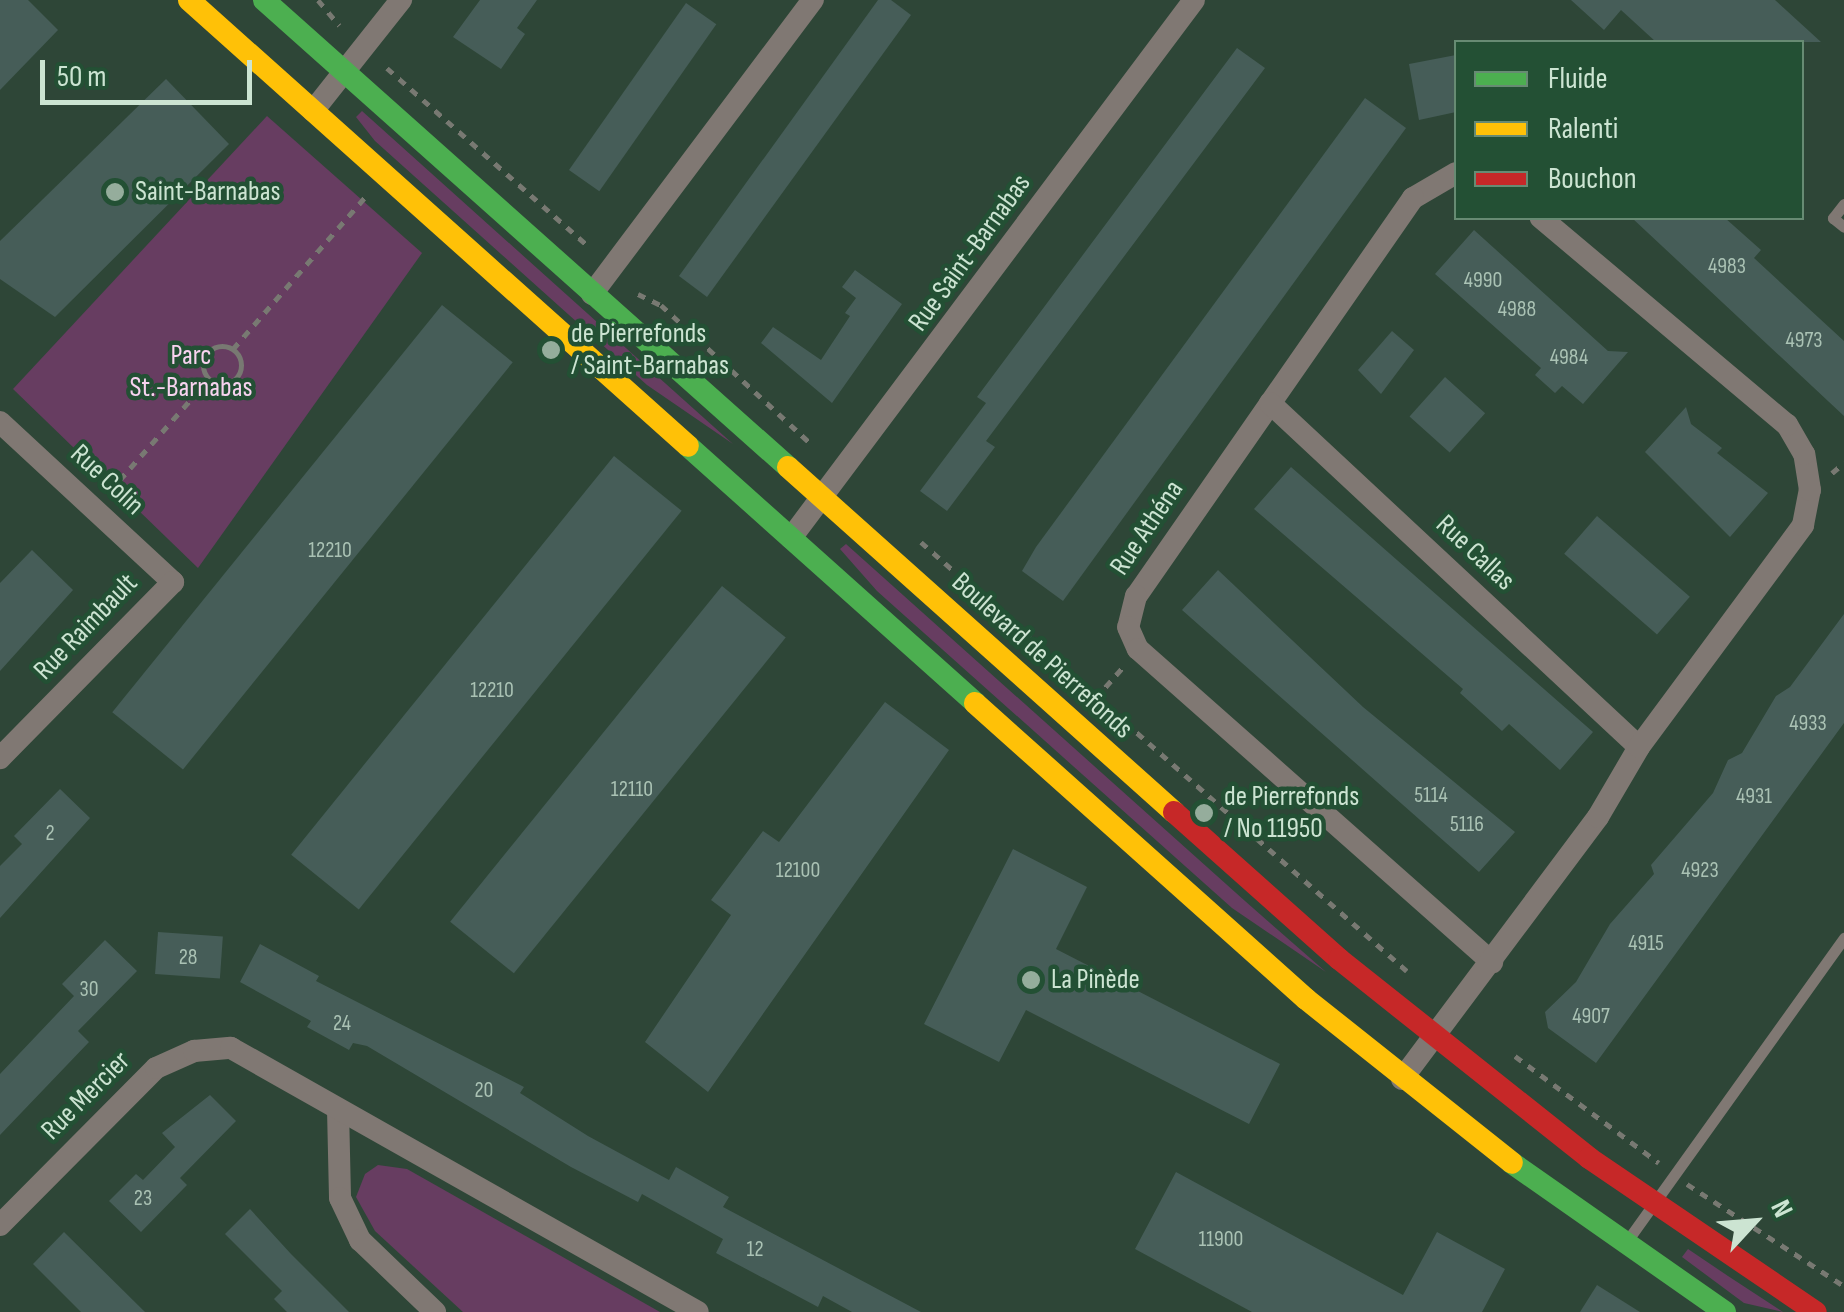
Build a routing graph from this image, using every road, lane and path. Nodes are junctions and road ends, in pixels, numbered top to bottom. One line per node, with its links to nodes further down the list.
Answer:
1 (189, 0): 10 (main road)
2 (264, 0): 9 (main road, Boulevard de Pierrefonds)
3 (318, 0): 7 (path)
4 (401, 0): 9 (street)
5 (812, 0): 18 (street)
6 (1194, 0): 24 (street, Rue Saint-Barnabas)
7 (339, 25)
8 (386, 68): 16 (path)
9 (345, 72): 10 (street); 18 (main road, Boulevard de Pierrefonds)
10 (313, 111): 27 (main road)
11 (1454, 174): 21 (street, Rue Athéna)
12 (372, 189): 19 (path)
13 (1844, 204): 15 (lane)
14 (1543, 220): 31 (street)
15 (1844, 227)
16 (588, 246)
17 (634, 293): 23 (path)
18 (592, 294): 24 (main road, Boulevard de Pierrefonds)
19 (233, 349): 20 (path); 20 (path)
20 (209, 379): 25 (path)
21 (1270, 403): 31 (street, Rue Callas); 34 (street, Rue Athéna)
22 (0, 422): 25 (street, Rue Colin)
23 (814, 451)
24 (823, 500): 27 (street, Rue Saint-Barnabas); 36 (main road, Boulevard de Pierrefonds)
25 (94, 509): 28 (street, Rue Colin)
26 (916, 537): 30 (path, Boulevard de Pierrefonds)
27 (791, 538): 38 (main road)
28 (173, 582): 32 (street, Rue Raimbault)
29 (1126, 664): 30 (path)
30 (1097, 697): 35 (path, Boulevard de Pierrefonds)
31 (1640, 747): 34 (street)
32 (0, 758)
33 (1844, 938): 42 (lane)
34 (1492, 962): 36 (street)
35 (1420, 983)
36 (1434, 1039): 38 (street); 42 (main road, Boulevard de Pierrefonds)
37 (1505, 1049): 40 (path)
38 (1402, 1079): 44 (main road)
39 (338, 1110): 43 (street, Rue Mercier); 46 (street); 47 (street, Rue Mercier)
40 (1644, 1152)
41 (1689, 1185): 45 (path)
42 (1653, 1203): 44 (lane); 49 (main road, Boulevard de Pierrefonds)
43 (0, 1225)
44 (1625, 1244): 48 (main road)
45 (1844, 1286)
46 (435, 1312)
47 (698, 1312)
48 (1725, 1312)
49 (1816, 1312)

